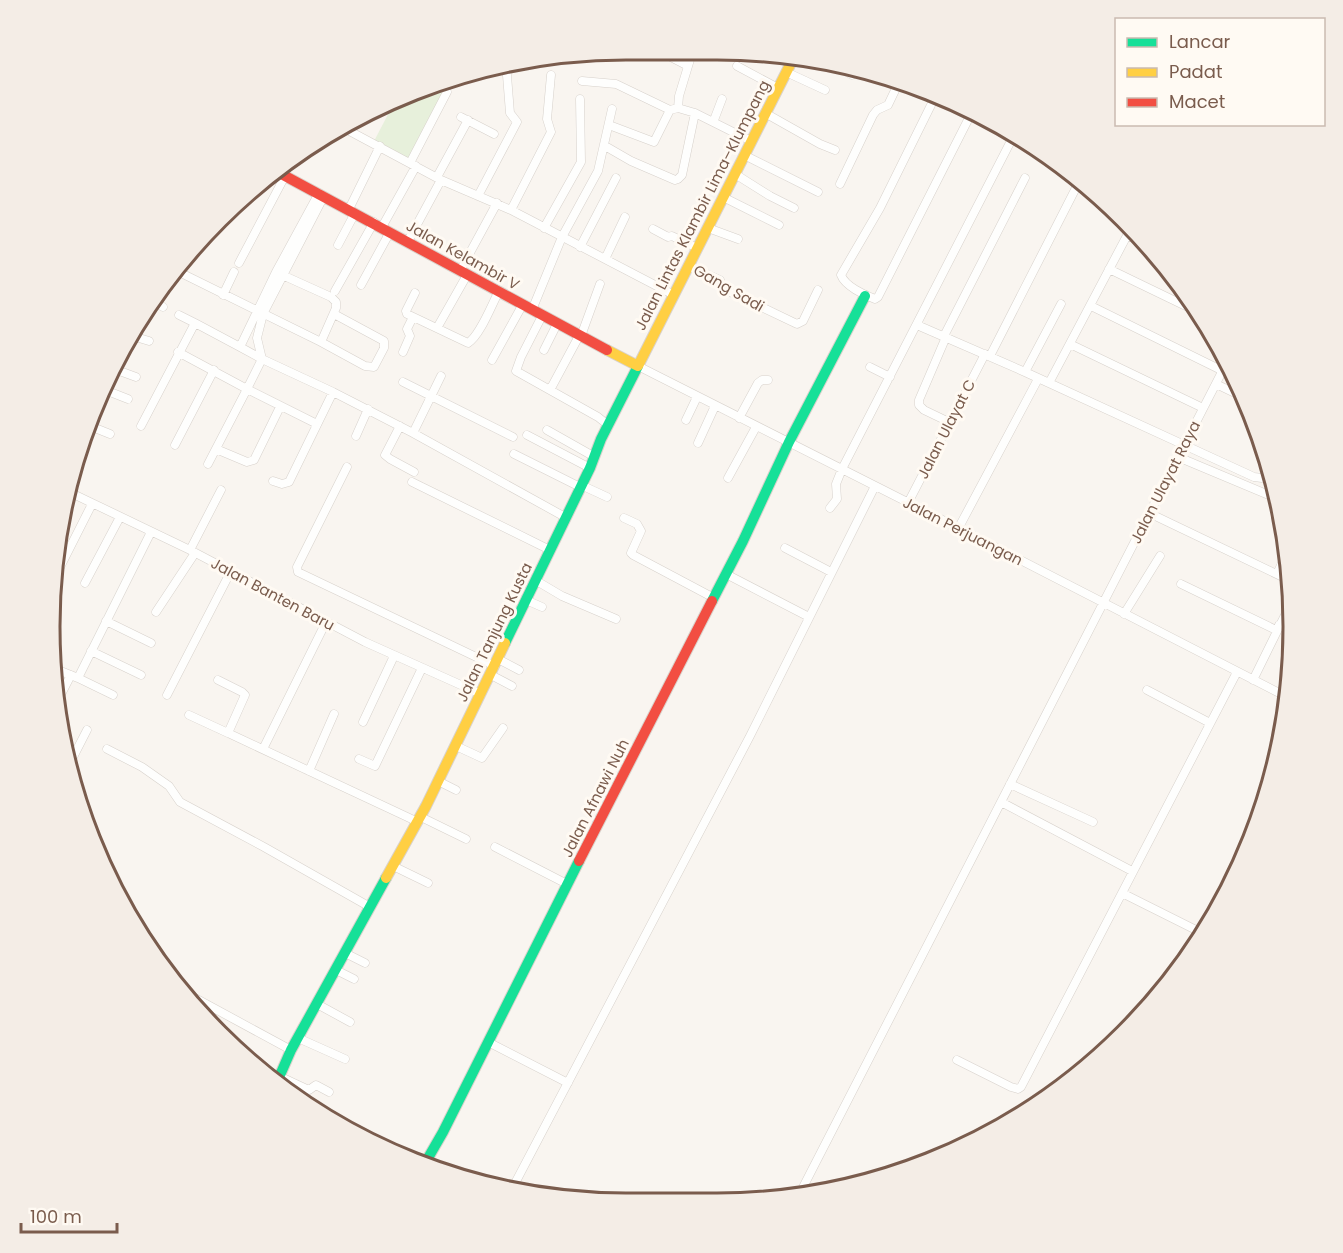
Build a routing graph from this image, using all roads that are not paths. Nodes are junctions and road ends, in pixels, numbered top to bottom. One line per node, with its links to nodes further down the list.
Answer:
1 (676, 60): 4 (street)
2 (690, 60): 4 (street)
3 (790, 65): 6 (street, Jalan Lintas Klambir Lima–Klumpang)
4 (688, 66): 18 (street)
5 (737, 66): 10 (street)
6 (786, 72): 10 (street, Jalan Lintas Klambir Lima–Klumpang); 12 (street)
7 (507, 73): 43 (street)
8 (551, 75): 47 (street)
9 (582, 81): 18 (street)
10 (778, 88): 20 (street, Jalan Lintas Klambir Lima–Klumpang)
11 (896, 89): 39 (street)
12 (825, 90)
13 (447, 92): 32 (street)
14 (580, 99): 52 (street)
15 (722, 99): 22 (street)
16 (932, 103): 78 (street)
17 (612, 109): 23 (street)
18 (674, 109): 19 (street); 23 (street)
19 (695, 112): 22 (street); 29 (street)
20 (765, 113): 26 (street, Jalan Lintas Klambir Lima–Klumpang); 30 (street)
21 (969, 119): 78 (street)
22 (714, 120): 26 (street)
23 (609, 125): 29 (street)
24 (351, 132): 28 (street)
25 (494, 134): 37 (street)
26 (752, 141): 31 (street, Jalan Lintas Klambir Lima–Klumpang)
27 (1010, 142): 92 (street)
28 (380, 146): 32 (street); 48 (street)
29 (605, 146): 56 (street)
30 (835, 150)
31 (744, 155): 33 (street, Jalan Lintas Klambir Lima–Klumpang); 41 (street)
32 (413, 165): 37 (street); 51 (street)
33 (735, 174): 44 (street, Jalan Lintas Klambir Lima–Klumpang); 46 (street)
34 (285, 175): 42 (street, Jalan Kelambir V)
35 (616, 178): 60 (street)
36 (1025, 178): 96 (street)
37 (439, 179): 43 (street); 58 (street)
38 (277, 181): 63 (street)
39 (840, 184)
40 (1075, 189): 106 (street, Jalan Ulayat C)
41 (818, 192)
42 (321, 195): 48 (street, Jalan Kelambir V); 69 (street)
43 (478, 196): 45 (street)
44 (723, 197): 50 (street); 53 (street, Jalan Lintas Klambir Lima–Klumpang)
45 (497, 204): 47 (street); 67 (street)
46 (794, 208)
47 (511, 210): 52 (street)
48 (352, 211): 51 (street, Jalan Kelambir V); 59 (street)
49 (625, 217): 62 (street)
50 (778, 225)
51 (382, 227): 58 (street, Jalan Kelambir V); 71 (street); 73 (street)
52 (544, 228): 56 (street)
53 (708, 228): 57 (street); 61 (street, Jalan Lintas Klambir Lima–Klumpang)
54 (653, 229): 61 (street)
55 (1126, 236): 65 (street)
56 (562, 237): 60 (street); 84 (street)
57 (738, 239)
58 (408, 242): 67 (street, Jalan Kelambir V)
59 (339, 245)
60 (580, 247): 62 (street)
61 (697, 248): 64 (street, Jalan Lintas Klambir Lima–Klumpang)
62 (605, 259): 77 (street)
63 (239, 263)
64 (689, 266): 72 (street, Gang Sadi); 77 (street, Jalan Lintas Klambir Lima–Klumpang)
65 (1109, 269): 81 (street); 82 (street)
66 (234, 273): 76 (street)
67 (463, 273): 74 (street, Jalan Kelambir V); 93 (street)
68 (183, 274): 76 (street)
69 (280, 274): 85 (street); 86 (street)
70 (600, 284): 95 (street)
71 (362, 285)
72 (818, 290)
73 (335, 291)
74 (499, 291): 84 (street, Jalan Kelambir V); 93 (street)
75 (415, 293): 89 (street)
76 (223, 295): 85 (street)
77 (674, 295): 109 (street, Jalan Lintas Klambir Lima–Klumpang)
78 (865, 296): 151 (street, Jalan Afnawi Nuh)
79 (1061, 304): 115 (street)
80 (160, 305): 83 (street)
81 (1183, 305)
82 (1091, 306): 101 (street); 113 (street)
83 (163, 307)
84 (527, 307): 88 (street, Jalan Kelambir V); 108 (street)
85 (260, 313): 94 (street); 98 (street); 100 (street)
86 (334, 314): 100 (street); 100 (street)
87 (179, 315): 90 (street)
88 (542, 316): 91 (street, Jalan Kelambir V); 125 (street)
89 (413, 317): 93 (street); 105 (street)
90 (195, 322): 102 (street); 104 (street)
91 (557, 324): 95 (street, Jalan Kelambir V); 103 (street)
92 (916, 325): 96 (street); 118 (street)
93 (437, 328)
94 (245, 336): 98 (street); 102 (street)
95 (580, 336): 109 (street, Jalan Kelambir V); 125 (street)
96 (945, 336): 106 (street); 138 (street)
97 (139, 338): 99 (street)
98 (257, 338): 107 (street)
99 (149, 341)
100 (321, 342)
101 (1070, 344): 122 (street); 134 (street)
102 (240, 347): 107 (street)
103 (544, 350)
104 (178, 352): 111 (street); 141 (street)
105 (403, 352)
106 (988, 355): 115 (street); 138 (street, Jalan Ulayat C)
107 (262, 359): 124 (street); 127 (street)
108 (492, 360)
109 (638, 366): 130 (street, Jalan Perjuangan); 140 (street, Jalan Tanjung Kusta)
110 (870, 367): 118 (street)
111 (214, 370): 124 (street); 153 (street)
112 (121, 371): 117 (street)
113 (1222, 371)
114 (1223, 371): 123 (street, Jalan Ulayat Raya)
115 (1025, 372): 119 (street)
116 (441, 376): 129 (street)
117 (136, 377)
118 (890, 377): 162 (street)
119 (1038, 379): 122 (street); 181 (street)
120 (768, 380): 136 (street)
121 (403, 382): 129 (street)
122 (1049, 383): 154 (street)
123 (1216, 384): 128 (street); 134 (street, Jalan Ulayat Raya)
124 (247, 389): 133 (street); 155 (street)
125 (550, 390): 140 (street)
126 (111, 392): 131 (street)
127 (333, 392): 135 (street); 139 (street)
128 (1232, 392)
129 (431, 396): 146 (street); 150 (street)
130 (697, 397): 132 (street, Jalan Perjuangan); 137 (street)
131 (128, 399)
132 (715, 406): 136 (street, Jalan Perjuangan); 152 (street)
133 (280, 407): 139 (street); 155 (street)
134 (1203, 408): 154 (street, Jalan Ulayat Raya)
135 (368, 410): 142 (street); 148 (street)
136 (739, 418): 143 (street, Jalan Perjuangan)
137 (686, 420)
138 (949, 422): 174 (street, Jalan Ulayat C)
139 (317, 424): 166 (street)
140 (608, 425): 157 (street, Jalan Tanjung Kusta)
141 (141, 426)
142 (400, 426): 146 (street); 163 (street)
143 (756, 427): 151 (street, Jalan Perjuangan); 164 (street)
144 (96, 428): 147 (street)
145 (548, 430): 157 (street)
146 (413, 433): 178 (street)
147 (110, 434)
148 (356, 435)
149 (527, 435): 161 (street)
150 (513, 437)
151 (789, 442): 162 (street, Jalan Perjuangan); 191 (street, Jalan Afnawi Nuh)
152 (698, 443)
153 (175, 444)
154 (1184, 445): 158 (street, Jalan Ulayat Raya); 165 (street)
155 (216, 449): 159 (street)
156 (514, 454): 168 (street)
157 (593, 456): 161 (street, Jalan Tanjung Kusta)
158 (1178, 457): 171 (street); 177 (street, Jalan Ulayat Raya)
159 (208, 464)
160 (347, 467): 213 (street)
161 (590, 468): 168 (street, Jalan Tanjung Kusta)
162 (842, 469): 169 (street, Jalan Perjuangan); 176 (street)
163 (414, 472)
164 (728, 478)
165 (1262, 478)
166 (273, 481)
167 (412, 482): 184 (street)
168 (581, 486): 173 (street); 178 (street, Jalan Tanjung Kusta)
169 (875, 486): 174 (street, Jalan Perjuangan); 190 (street)
170 (221, 490): 185 (street)
171 (1267, 494)
172 (76, 495): 175 (street, Jalan Banten Baru)
173 (608, 497)
174 (908, 503): 181 (street, Jalan Perjuangan)
175 (92, 504): 179 (street, Jalan Banten Baru); 187 (street)
176 (830, 508)
177 (1149, 513): 192 (street); 199 (street, Jalan Ulayat Raya)
178 (565, 516): 184 (street, Jalan Tanjung Kusta)
179 (120, 517): 182 (street, Jalan Banten Baru); 195 (street)
180 (624, 518): 197 (street)
181 (958, 529): 199 (street, Jalan Perjuangan)
182 (151, 532): 185 (street, Jalan Banten Baru); 206 (street)
183 (785, 548): 190 (street)
184 (550, 550): 194 (street, Jalan Tanjung Kusta)
185 (193, 552): 189 (street, Jalan Banten Baru); 201 (street)
186 (1160, 556): 202 (street)
187 (64, 559)
188 (1280, 568): 192 (street)
189 (231, 572): 207 (street, Jalan Banten Baru); 226 (street)
190 (831, 572): 203 (street)
191 (726, 574): 197 (street, Jalan Afnawi Nuh); 203 (street)
192 (1277, 574): 193 (street)
193 (1281, 576)
194 (536, 580): 198 (street, Jalan Tanjung Kusta); 205 (street)
195 (86, 583)
196 (1181, 584): 208 (street)
197 (714, 598): 253 (street, Jalan Afnawi Nuh)
198 (526, 600): 200 (street); 213 (street, Jalan Tanjung Kusta)
199 (1104, 603): 202 (street, Jalan Perjuangan); 243 (street, Jalan Ulayat Raya)
200 (542, 607)
201 (156, 612)
202 (1124, 614): 217 (street, Jalan Perjuangan)
203 (808, 617): 270 (street)
204 (1283, 618): 208 (street)
205 (616, 619)
206 (106, 621): 210 (street); 211 (street)
207 (326, 622): 212 (street, Jalan Banten Baru); 238 (street)
208 (1278, 627): 209 (street); 221 (street)
209 (1283, 629)
210 (151, 643)
211 (91, 651): 218 (street); 219 (street)
212 (394, 656): 214 (street, Jalan Banten Baru); 231 (street)
213 (495, 666): 215 (street); 222 (street); 227 (street, Jalan Tanjung Kusta)
214 (422, 668): 227 (street, Jalan Banten Baru); 240 (street)
215 (519, 670)
216 (62, 672): 219 (street)
217 (1237, 672): 221 (street, Jalan Perjuangan); 232 (street)
218 (141, 675)
219 (74, 677): 224 (street); 228 (street)
220 (218, 680): 235 (street)
221 (1253, 680): 225 (street, Jalan Perjuangan)
222 (512, 686)
223 (1147, 690): 232 (street)
224 (64, 693)
225 (1279, 693)
226 (167, 694)
227 (481, 694): 236 (street, Jalan Tanjung Kusta)
228 (113, 695)
229 (334, 714): 241 (street)
230 (189, 715): 235 (street)
231 (363, 722)
232 (1210, 723): 251 (street)
233 (503, 729): 236 (street)
234 (87, 730): 239 (street)
235 (228, 733): 238 (street)
236 (456, 746): 242 (street, Jalan Tanjung Kusta)
237 (107, 749): 255 (street)
238 (262, 749): 241 (street)
239 (75, 754)
240 (359, 759)
241 (309, 771): 246 (street)
242 (438, 781): 244 (street); 246 (street, Jalan Tanjung Kusta)
243 (1010, 784): 245 (street, Jalan Ulayat Raya); 247 (street)
244 (456, 790)
245 (1002, 802): 251 (street); 275 (street, Jalan Ulayat Raya)
246 (419, 820): 248 (street); 250 (street, Jalan Tanjung Kusta)
247 (1093, 822)
248 (466, 839)
249 (495, 847): 253 (street)
250 (393, 866): 252 (street); 255 (street, Jalan Tanjung Kusta)
251 (1132, 871): 254 (street)
252 (428, 883)
253 (567, 884): 265 (street, Jalan Afnawi Nuh)
254 (1122, 893): 256 (street); 268 (street)
255 (370, 907): 257 (street, Jalan Tanjung Kusta)
256 (1195, 930)
257 (345, 953): 258 (street); 259 (street, Jalan Tanjung Kusta)
258 (365, 963)
259 (336, 970): 260 (street); 262 (street, Jalan Tanjung Kusta)
260 (354, 979)
261 (203, 1002): 266 (street)
262 (317, 1004): 263 (street); 264 (street, Jalan Tanjung Kusta)
263 (350, 1022)
264 (298, 1038): 266 (street, Jalan Tanjung Kusta); 267 (street)
265 (488, 1042): 270 (street); 273 (street, Jalan Afnawi Nuh)
266 (291, 1050): 269 (street, Jalan Tanjung Kusta)
267 (345, 1059)
268 (957, 1060)
269 (280, 1074)
270 (568, 1083): 274 (street)
271 (294, 1085): 272 (street)
272 (329, 1092)
273 (429, 1157)
274 (516, 1182)
275 (804, 1186)

